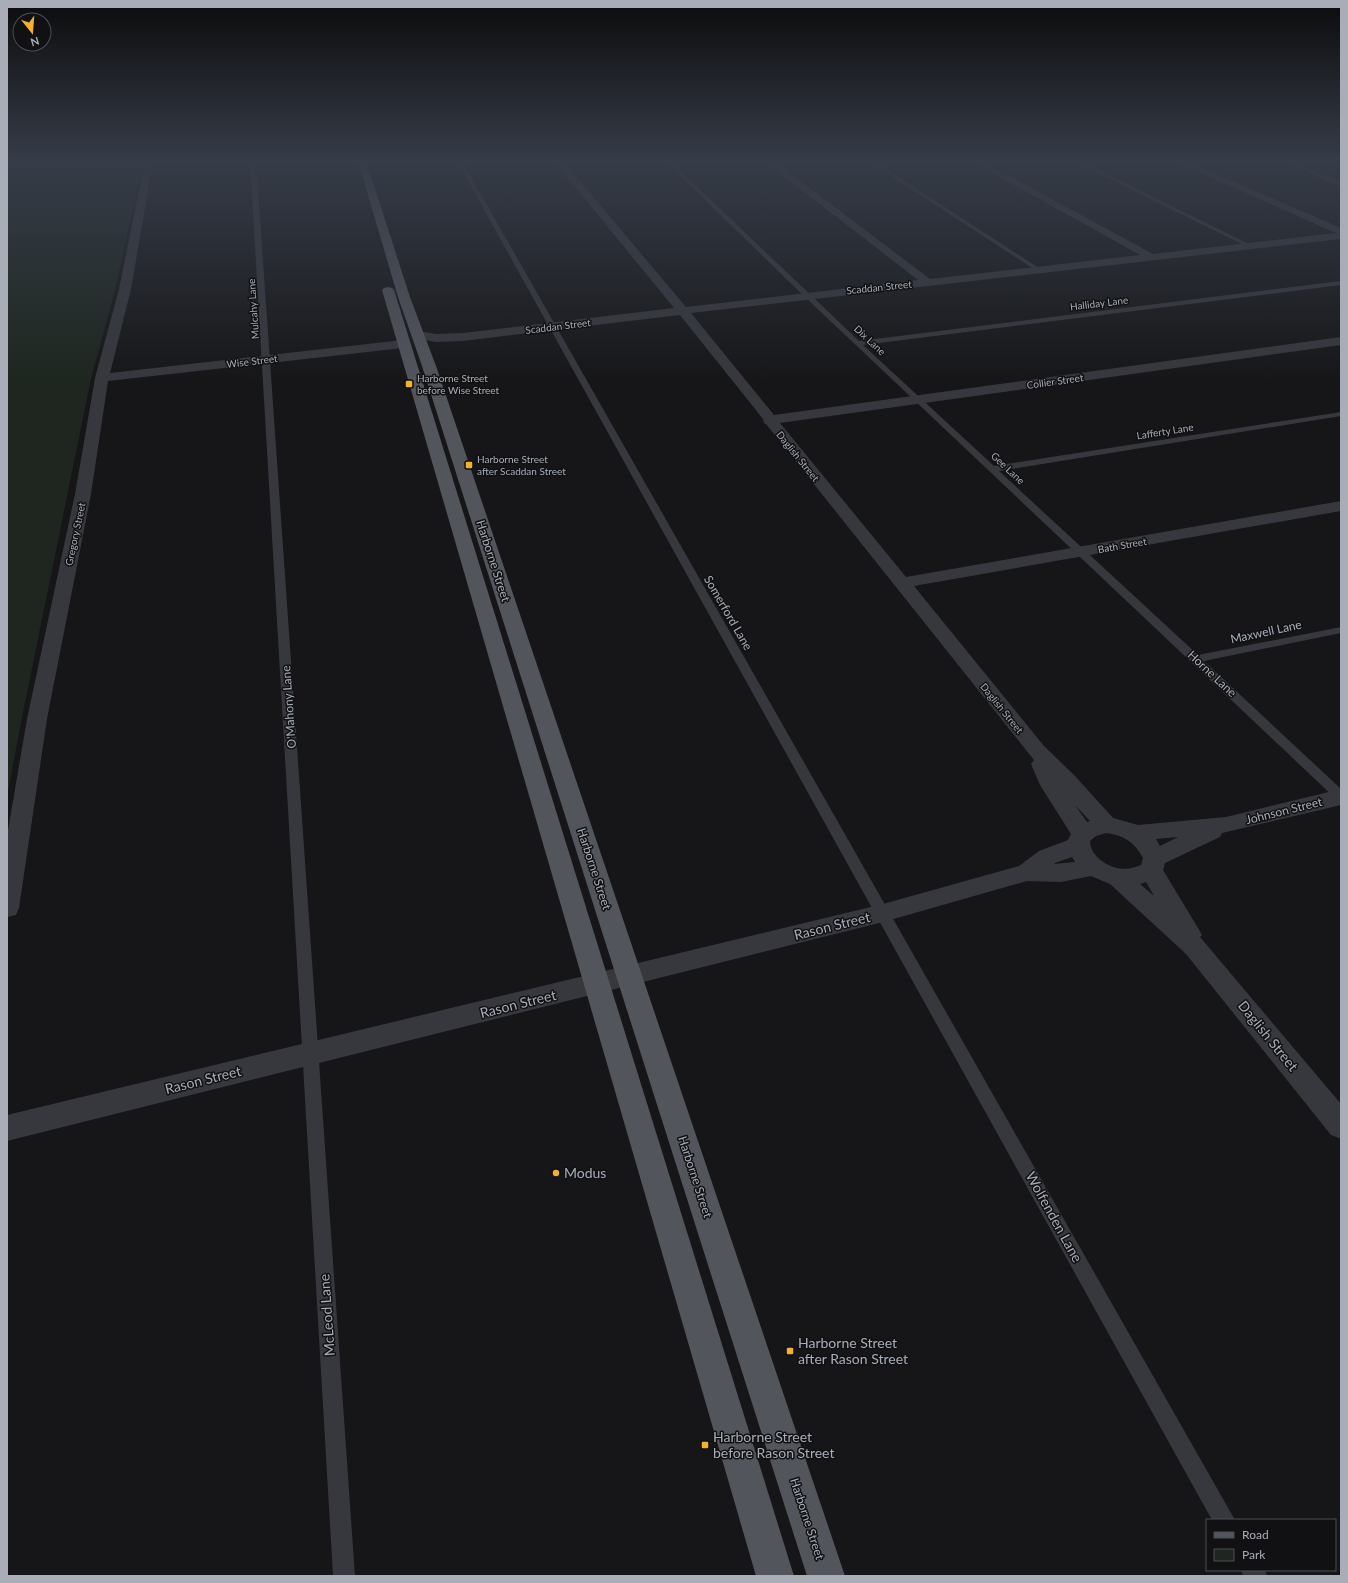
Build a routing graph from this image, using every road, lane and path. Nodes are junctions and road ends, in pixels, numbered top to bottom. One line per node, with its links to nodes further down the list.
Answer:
1 (135, 235): 25 (street, Gregory Street)
2 (258, 235): 24 (lane, Mulcahy Lane)
3 (385, 235): 21 (main road, Harborne Street)
4 (500, 235): 20 (lane, Somerford Lane)
5 (619, 235): 19 (street, Daglish Street)
6 (743, 235): 18 (lane, Dix Lane)
7 (865, 235): 16 (street)
8 (984, 235): 14 (lane)
9 (1110, 235): 13 (street)
10 (1227, 235): 12 (lane)
11 (1341, 236): 12 (street, Scaddan Street)
12 (1250, 246): 13 (street, Scaddan Street)
13 (1151, 257): 14 (street, Scaddan Street)
14 (1039, 270): 16 (street, Scaddan Street)
15 (385, 279): 21 (main road, Harborne Street)
16 (927, 282): 18 (street, Scaddan Street)
17 (1341, 283): 23 (lane, Halliday Lane)
18 (807, 296): 19 (street, Scaddan Street); 23 (lane, Dix Lane)
19 (683, 311): 20 (street, Scaddan Street); 28 (street, Daglish Street)
20 (551, 326): 21 (street, Scaddan Street); 46 (lane, Somerford Lane)
21 (410, 339): 24 (street, Wise Street); 48 (main road, Harborne Street); 49 (main road, Harborne Street)
22 (1341, 341): 26 (street, Collier Street)
23 (859, 343): 26 (lane, Dix Lane)
24 (267, 359): 25 (street, Wise Street); 50 (lane, O'Mahony Lane)
25 (102, 378): 45 (street, Gregory Street)
26 (920, 400): 28 (street, Collier Street); 29 (lane, Gee Lane)
27 (1341, 414): 29 (lane, Lafferty Lane)
28 (769, 420): 32 (street, Daglish Street)
29 (993, 468): 31 (lane, Gee Lane)
30 (1341, 506): 31 (street, Bath Street)
31 (1082, 552): 32 (street, Bath Street); 34 (lane, Horne Lane)
32 (902, 583): 35 (street, Daglish Street)
33 (1341, 630): 34 (lane, Maxwell Lane)
34 (1196, 660): 36 (lane, Horne Lane)
35 (1037, 751): 38 (street, Daglish Street); 40 (street, Daglish Street)
36 (1341, 796): 37 (street, Johnson Street)
37 (1226, 825): 39 (street, Johnson Street); 41 (street, Johnson Street)
38 (1106, 826): 39 (street); 40 (street)
39 (1135, 832): 41 (street)
40 (1081, 840): 42 (street); 43 (street, Rason Street)
41 (1153, 864): 44 (street); 47 (street, Daglish Street)
42 (1094, 867): 43 (street, Rason Street); 44 (street)
43 (1026, 872): 46 (street, Rason Street)
44 (1116, 877): 47 (street, Daglish Street)
45 (7, 908)
46 (883, 913): 48 (street, Rason Street); 53 (lane, Wolfenden Lane)
47 (1195, 947): 51 (street, Daglish Street)
48 (629, 976): 49 (street, Rason Street); 56 (main road, Harborne Street)
49 (596, 984): 50 (street, Rason Street); 55 (main road, Harborne Street)
50 (310, 1054): 52 (street, Rason Street); 54 (lane, McLeod Lane)
51 (1341, 1126)
52 (7, 1128)
53 (1223, 1519)
54 (344, 1576)
55 (775, 1576)
56 (826, 1576)

